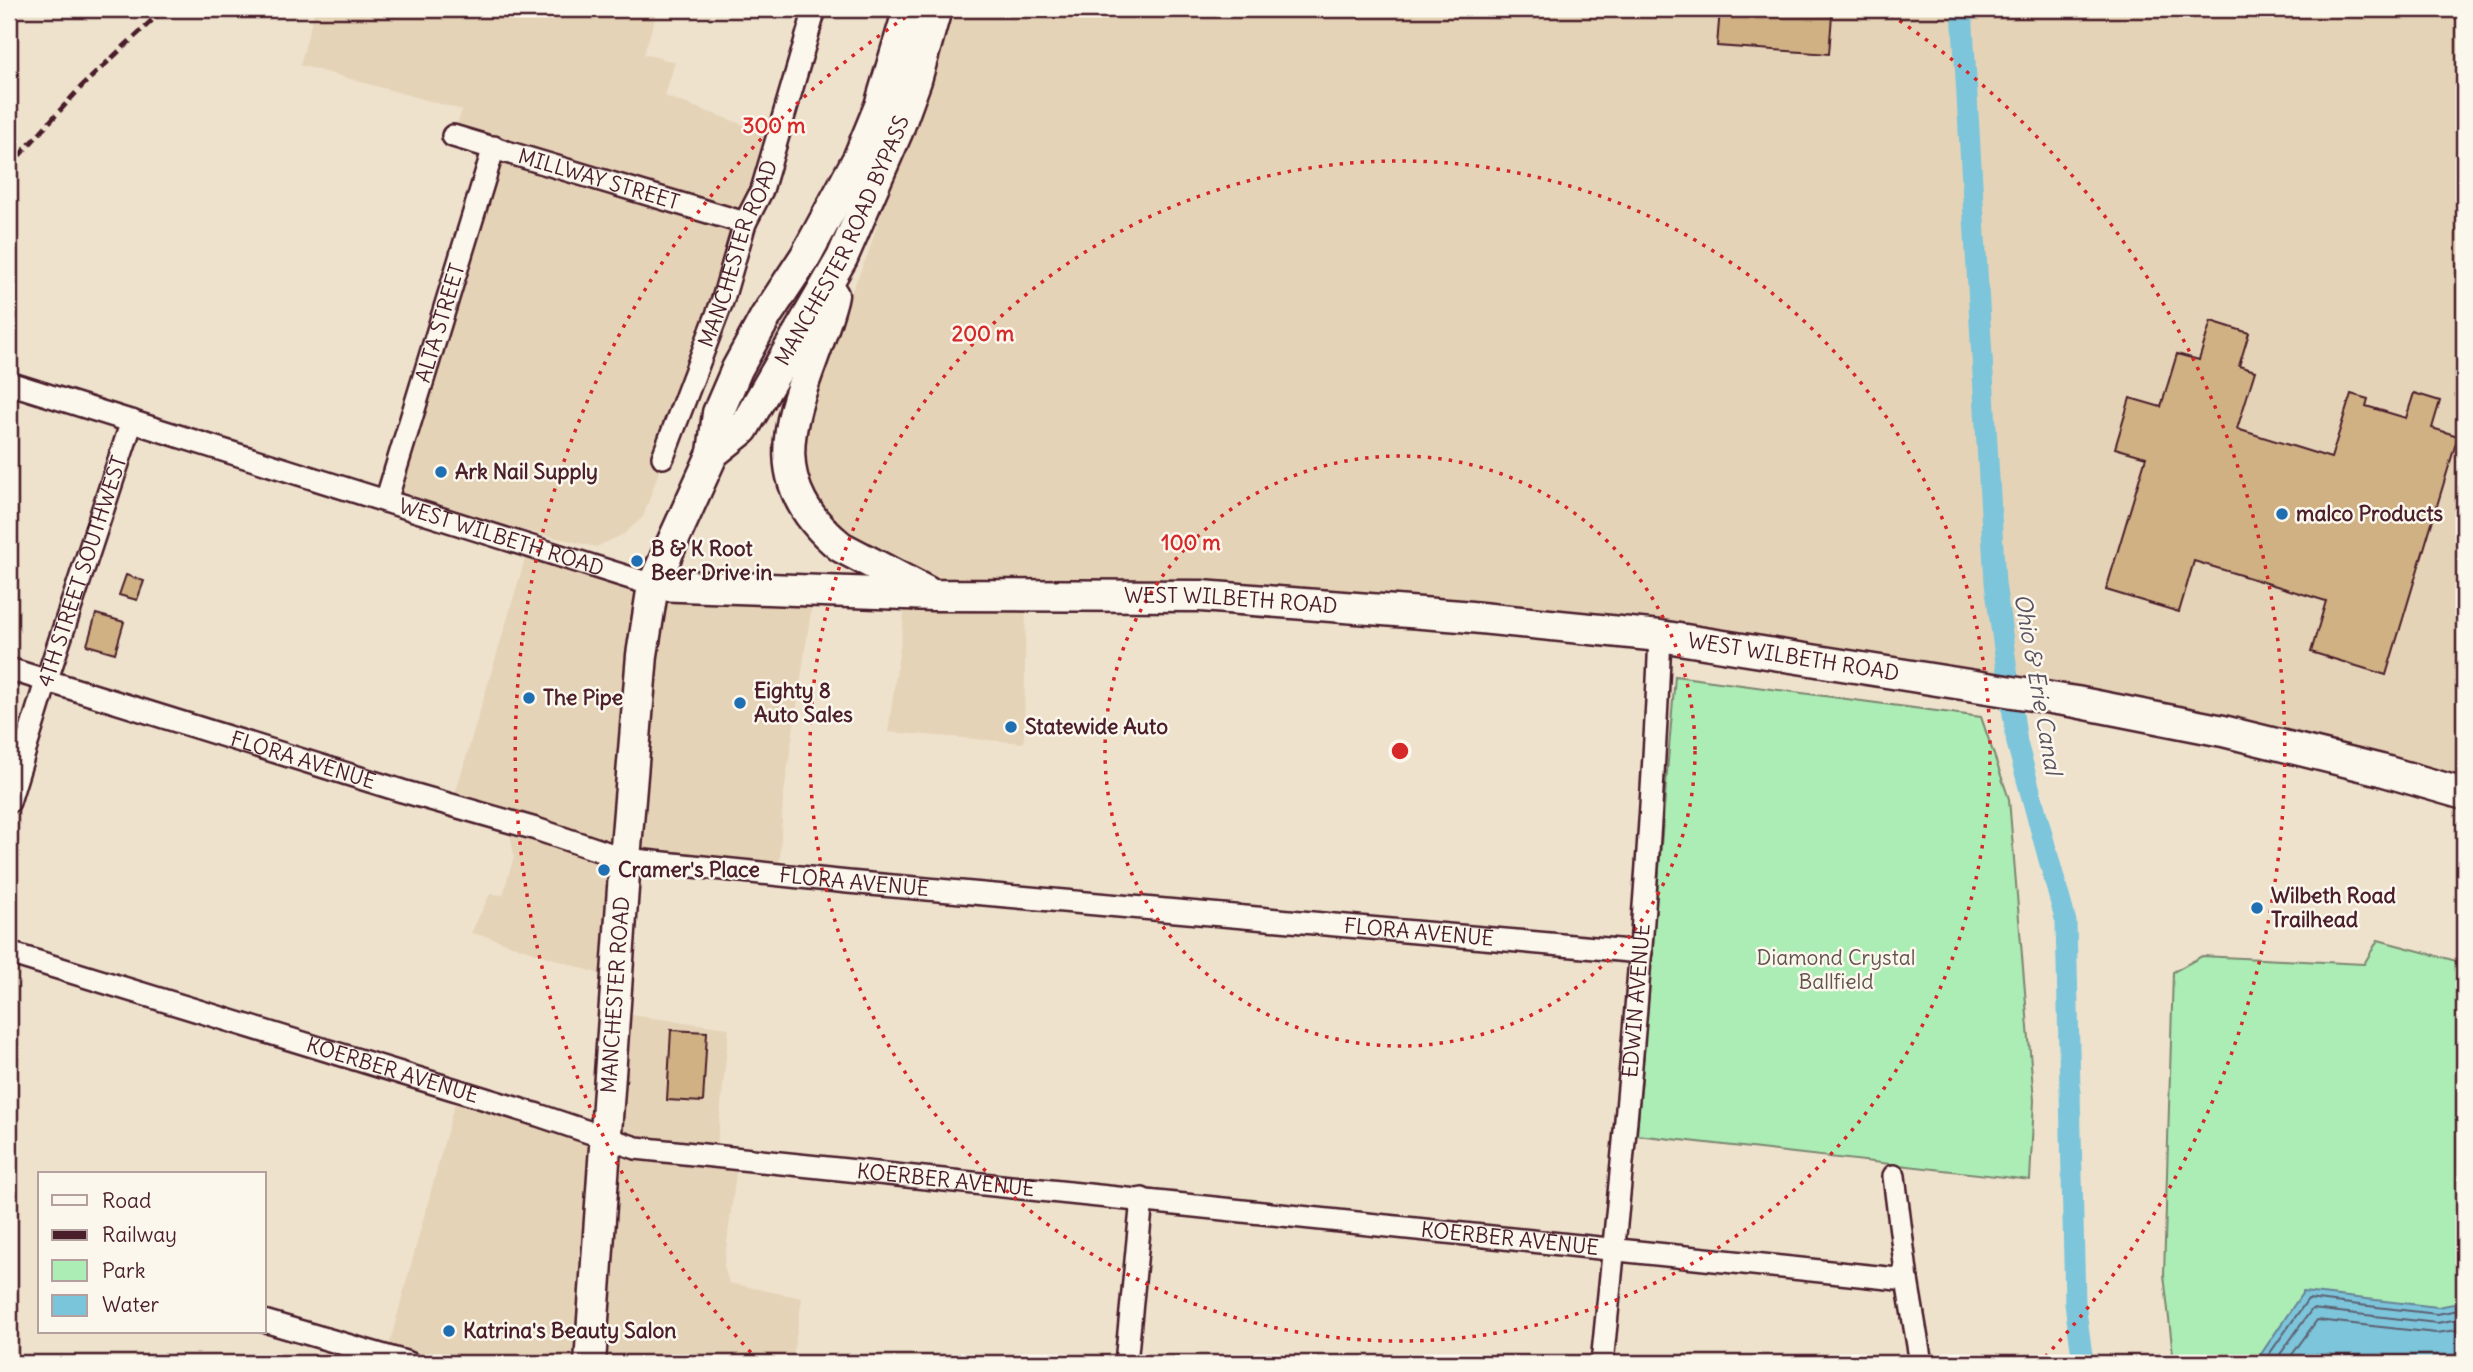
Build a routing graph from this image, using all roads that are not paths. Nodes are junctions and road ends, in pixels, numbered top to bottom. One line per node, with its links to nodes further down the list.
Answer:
1 (815, 9): 6 (street, MANCHESTER ROAD)
2 (909, 9): 10 (main road, MANCHESTER ROAD BYPASS)
3 (936, 9): 7 (main road, MANCHESTER ROAD BYPASS)
4 (453, 135): 5 (street, MILLWAY STREET)
5 (494, 147): 6 (street, MILLWAY STREET); 12 (street, ALTA STREET)
6 (745, 223): 11 (street, MANCHESTER ROAD)
7 (842, 258): 10 (main road, MANCHESTER ROAD BYPASS); 14 (main road)
8 (9, 383): 9 (street, WEST WILBETH ROAD)
9 (132, 421): 12 (street, WEST WILBETH ROAD); 17 (street, 4TH STREET SOUTHWEST)
10 (713, 453): 13 (main road, MANCHESTER ROAD BYPASS)
11 (663, 457)
12 (386, 501): 13 (street, WEST WILBETH ROAD)
13 (653, 585): 14 (main road, WEST WILBETH ROAD); 20 (main road, MANCHESTER ROAD)
14 (933, 595): 15 (main road, WEST WILBETH ROAD)
15 (1660, 636): 18 (main road, WEST WILBETH ROAD); 21 (street, EDWIN AVENUE)
16 (9, 669): 17 (street, FLORA AVENUE)
17 (46, 682): 19 (street, 4TH STREET SOUTHWEST); 20 (street, FLORA AVENUE)
18 (2464, 794)
19 (9, 802)
20 (625, 859): 21 (street, FLORA AVENUE); 23 (main road, MANCHESTER ROAD)
21 (1640, 952): 26 (street, EDWIN AVENUE)
22 (9, 953): 23 (street, KOERBER AVENUE)
23 (606, 1138): 25 (street, KOERBER AVENUE); 30 (main road, MANCHESTER ROAD)
24 (1894, 1176): 27 (street)
25 (1143, 1199): 26 (street, KOERBER AVENUE); 31 (street)
26 (1614, 1251): 27 (street, KOERBER AVENUE); 32 (street, EDWIN AVENUE)
27 (1907, 1280): 33 (street)
28 (266, 1322): 29 (street)
29 (409, 1363)
30 (590, 1363)
31 (1126, 1363)
32 (1602, 1363)
33 (1921, 1363)

